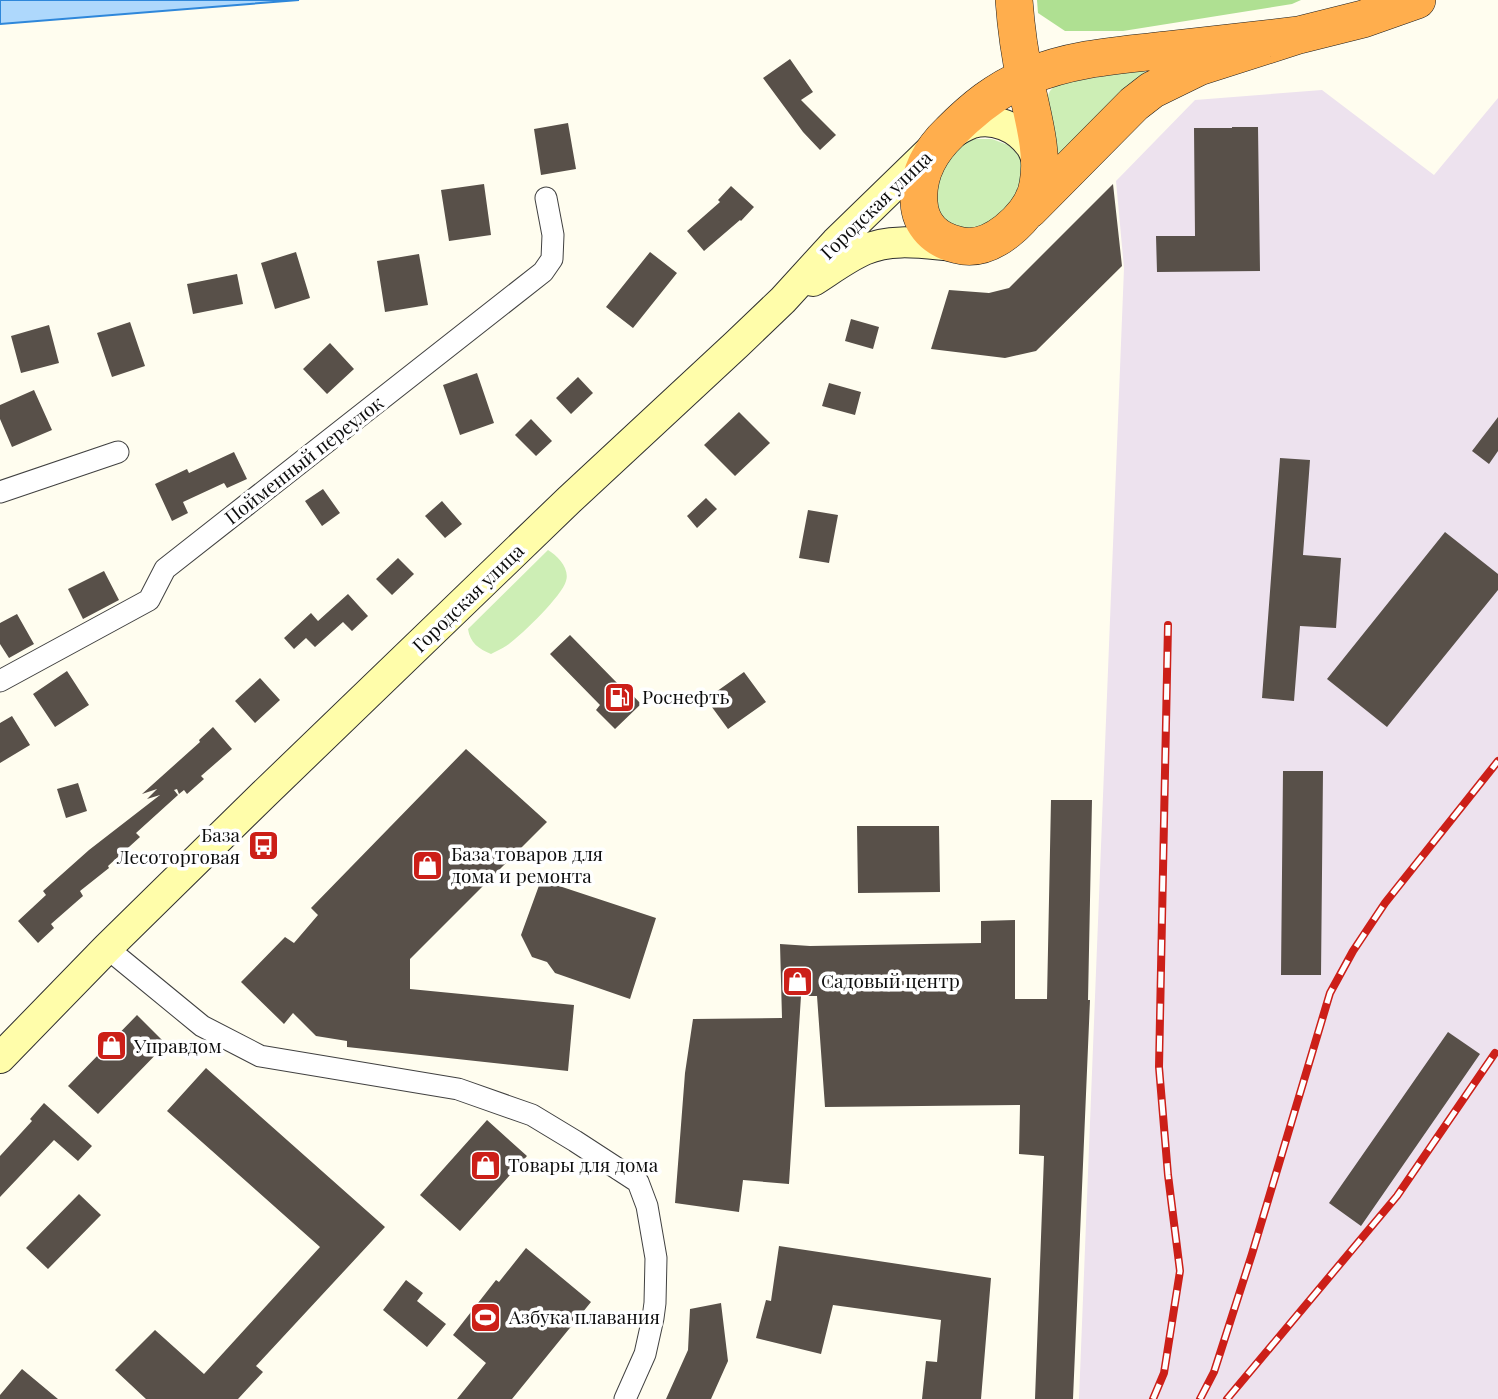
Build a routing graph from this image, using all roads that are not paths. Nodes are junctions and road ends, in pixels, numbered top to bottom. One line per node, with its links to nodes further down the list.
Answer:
1 (1417, 0): 3 (highway)
2 (1014, 7): 4 (highway); 5 (highway); 6 (highway)
3 (1299, 35): 4 (highway); 10 (highway)
4 (1120, 55): 5 (highway)
5 (1025, 78): 6 (highway); 8 (highway)
6 (972, 110): 7 (highway)
7 (939, 142): 8 (main road); 11 (highway); 12 (main road, Городская улица)
8 (1039, 165): 10 (highway)
9 (546, 198): 15 (street, Пойменный переулок)
10 (1024, 216): 11 (highway)
11 (962, 246): 12 (main road)
12 (783, 300): 16 (main road, Городская улица)
13 (118, 452): 14 (street)
14 (0, 492)
15 (0, 681)
16 (107, 948): 17 (main road, Городская улица); 18 (street)
17 (0, 1058)
18 (625, 1399)

